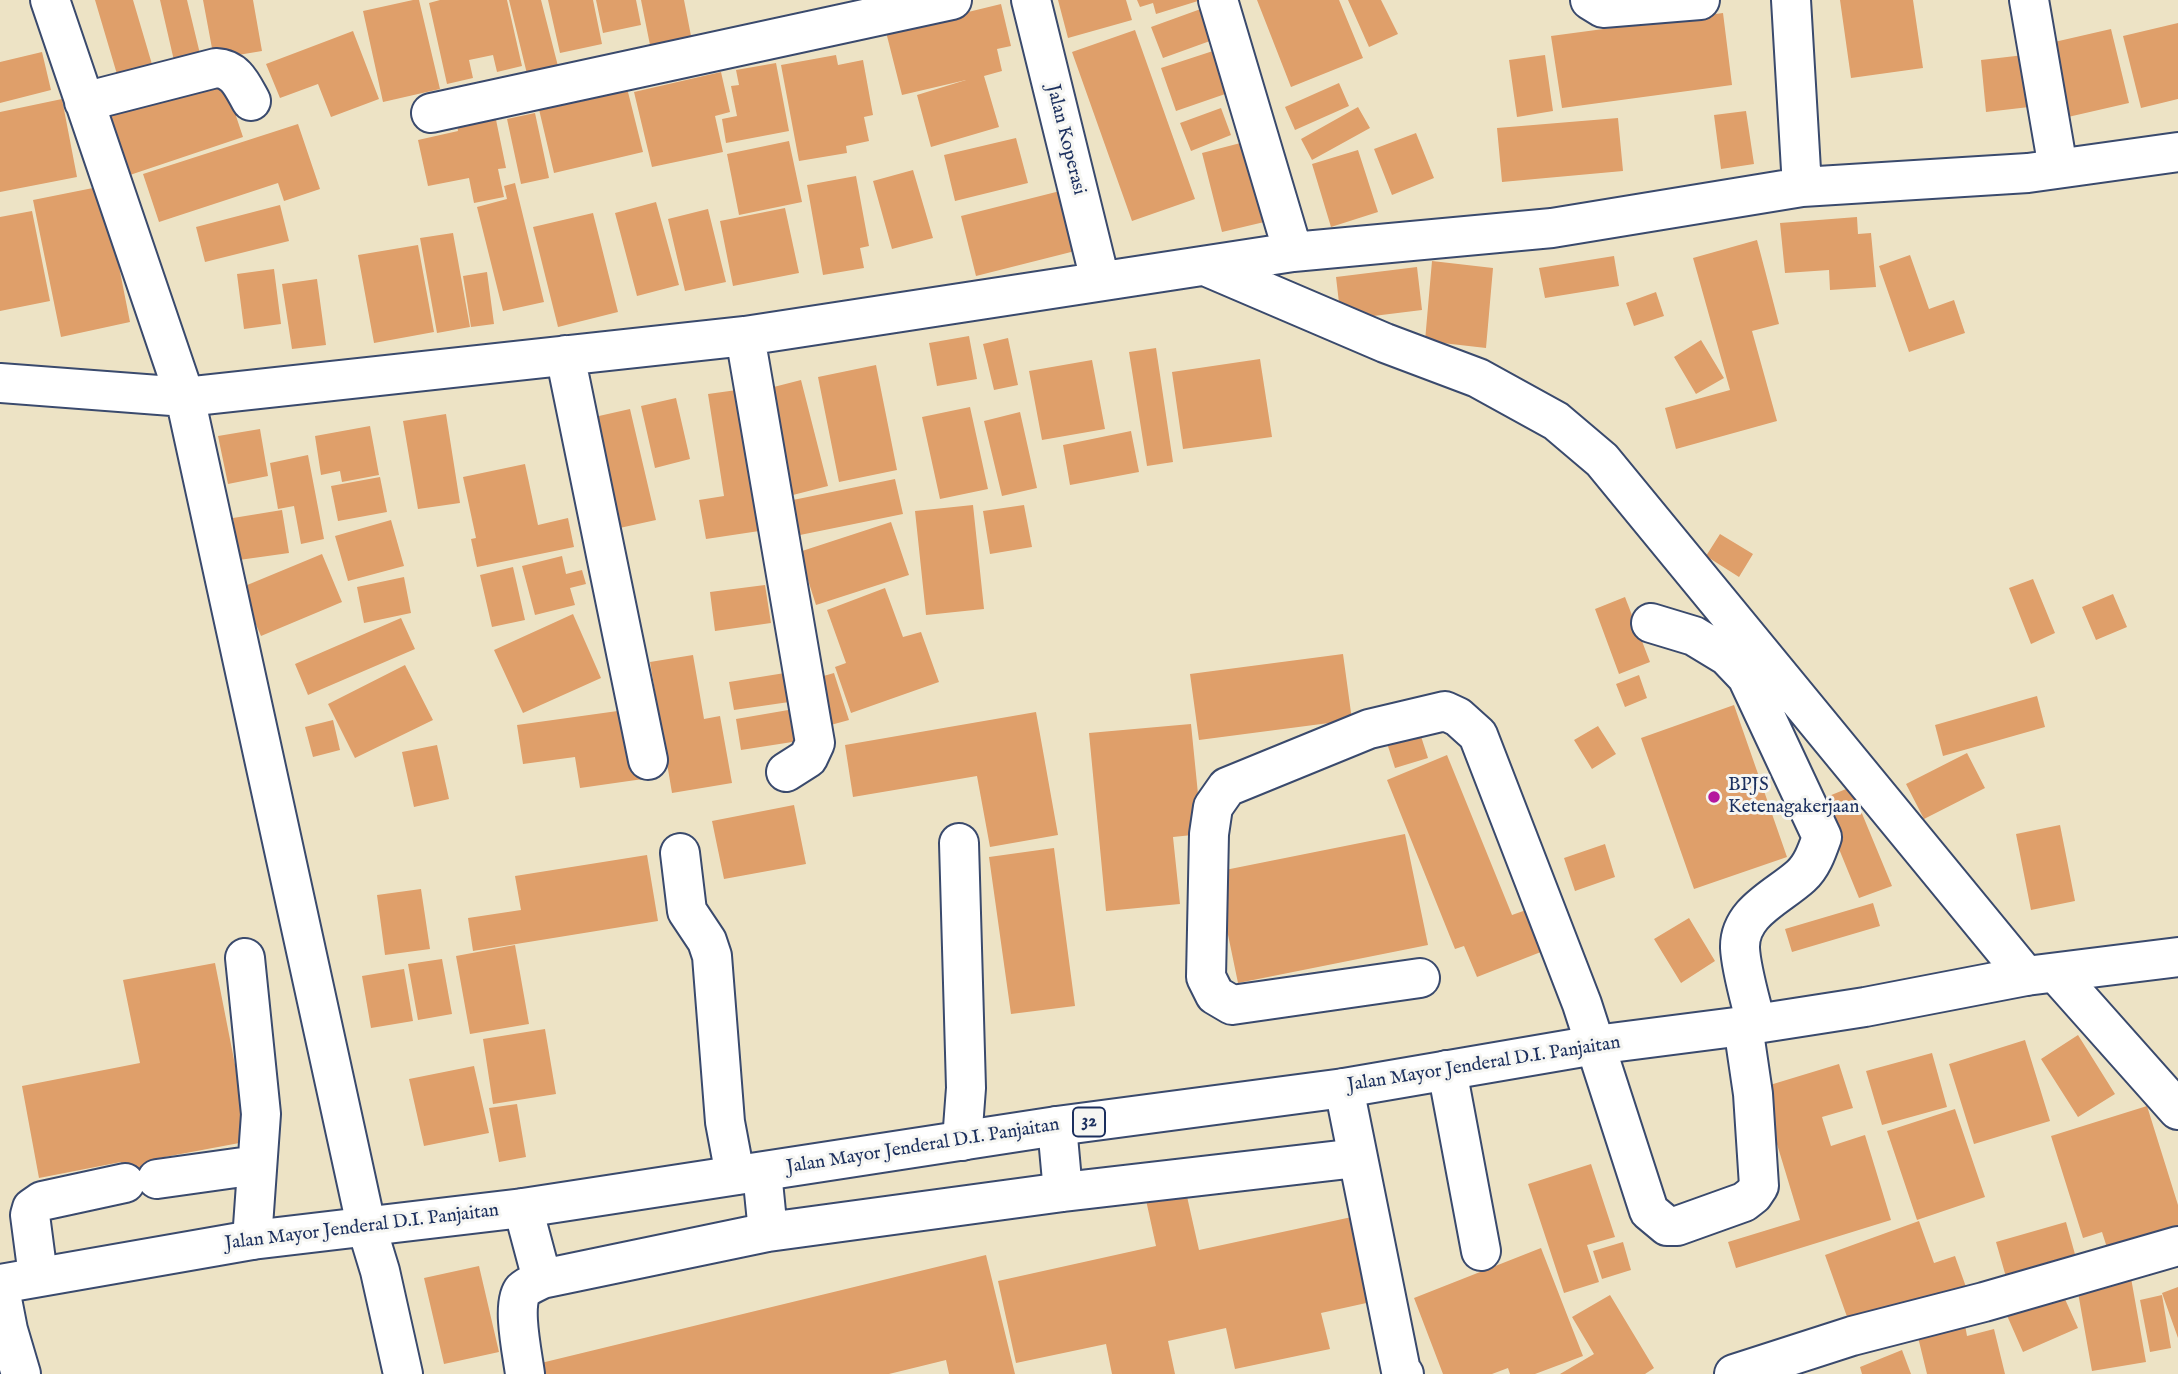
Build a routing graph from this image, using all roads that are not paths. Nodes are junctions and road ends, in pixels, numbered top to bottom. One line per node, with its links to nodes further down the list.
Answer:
1 (50, 0): 10 (main road)
2 (952, 0): 11 (main road)
3 (1031, 0): 17 (main road, Jalan Koperasi)
4 (1219, 0): 15 (main road)
5 (1590, 0): 6 (main road)
6 (1700, 0)
7 (1791, 0): 14 (main road)
8 (2029, 0): 13 (main road)
9 (251, 101): 10 (main road)
10 (84, 102): 21 (main road)
11 (431, 113)
12 (2178, 152): 13 (main road)
13 (2058, 168): 14 (main road)
14 (1802, 187): 15 (main road)
15 (1293, 252): 16 (main road)
16 (1205, 267): 17 (main road); 29 (main road)
17 (1100, 280): 18 (main road)
18 (745, 336): 19 (main road); 24 (main road)
19 (565, 355): 21 (main road); 23 (main road)
20 (0, 383): 21 (main road)
21 (185, 397): 43 (main road)
22 (1651, 623): 31 (main road)
23 (648, 760)
24 (786, 772)
25 (959, 843): 37 (main road)
26 (680, 853): 40 (main road)
27 (2178, 957): 29 (main road, Jalan Mayor Jenderal D.I. Panjaitan / 32)
28 (245, 958): 39 (main road)
29 (2041, 974): 31 (main road, Jalan Mayor Jenderal D.I. Panjaitan / 32); 35 (main road)
30 (1420, 978): 32 (main road)
31 (1750, 1025): 32 (main road, Jalan Mayor Jenderal D.I. Panjaitan / 32); 32 (main road)
32 (1595, 1045): 33 (main road, Jalan Mayor Jenderal D.I. Panjaitan / 32)
33 (1447, 1070): 34 (main road, Jalan Mayor Jenderal D.I. Panjaitan / 32); 47 (main road)
34 (1344, 1088): 36 (main road, Jalan Mayor Jenderal D.I. Panjaitan / 32); 38 (main road)
35 (2178, 1110)
36 (1057, 1126): 37 (main road, Jalan Mayor Jenderal D.I. Panjaitan / 32); 41 (main road)
37 (962, 1141): 40 (main road, Jalan Mayor Jenderal D.I. Panjaitan / 32)
38 (1357, 1158): 41 (main road); 52 (main road)
39 (257, 1165): 45 (main road); 48 (main road)
40 (748, 1173): 42 (main road, Jalan Mayor Jenderal D.I. Panjaitan / 32); 44 (main road)
41 (1063, 1192): 44 (main road)
42 (523, 1208): 43 (main road, Jalan Mayor Jenderal D.I. Panjaitan / 32); 49 (main road)
43 (366, 1225): 45 (main road, Jalan Mayor Jenderal D.I. Panjaitan / 32); 54 (main road)
44 (768, 1232): 49 (main road)
45 (252, 1240): 48 (main road, Jalan Mayor Jenderal D.I. Panjaitan / 32)
46 (2178, 1246): 56 (main road)
47 (1481, 1251)
48 (38, 1276): 50 (main road, Jalan Mayor Jenderal D.I. Panjaitan / 32)
49 (542, 1279): 55 (main road)
50 (0, 1284)
51 (0, 1289): 53 (main road)
52 (1395, 1373)
53 (21, 1374)
54 (403, 1374)
55 (526, 1374)
56 (1734, 1374)

